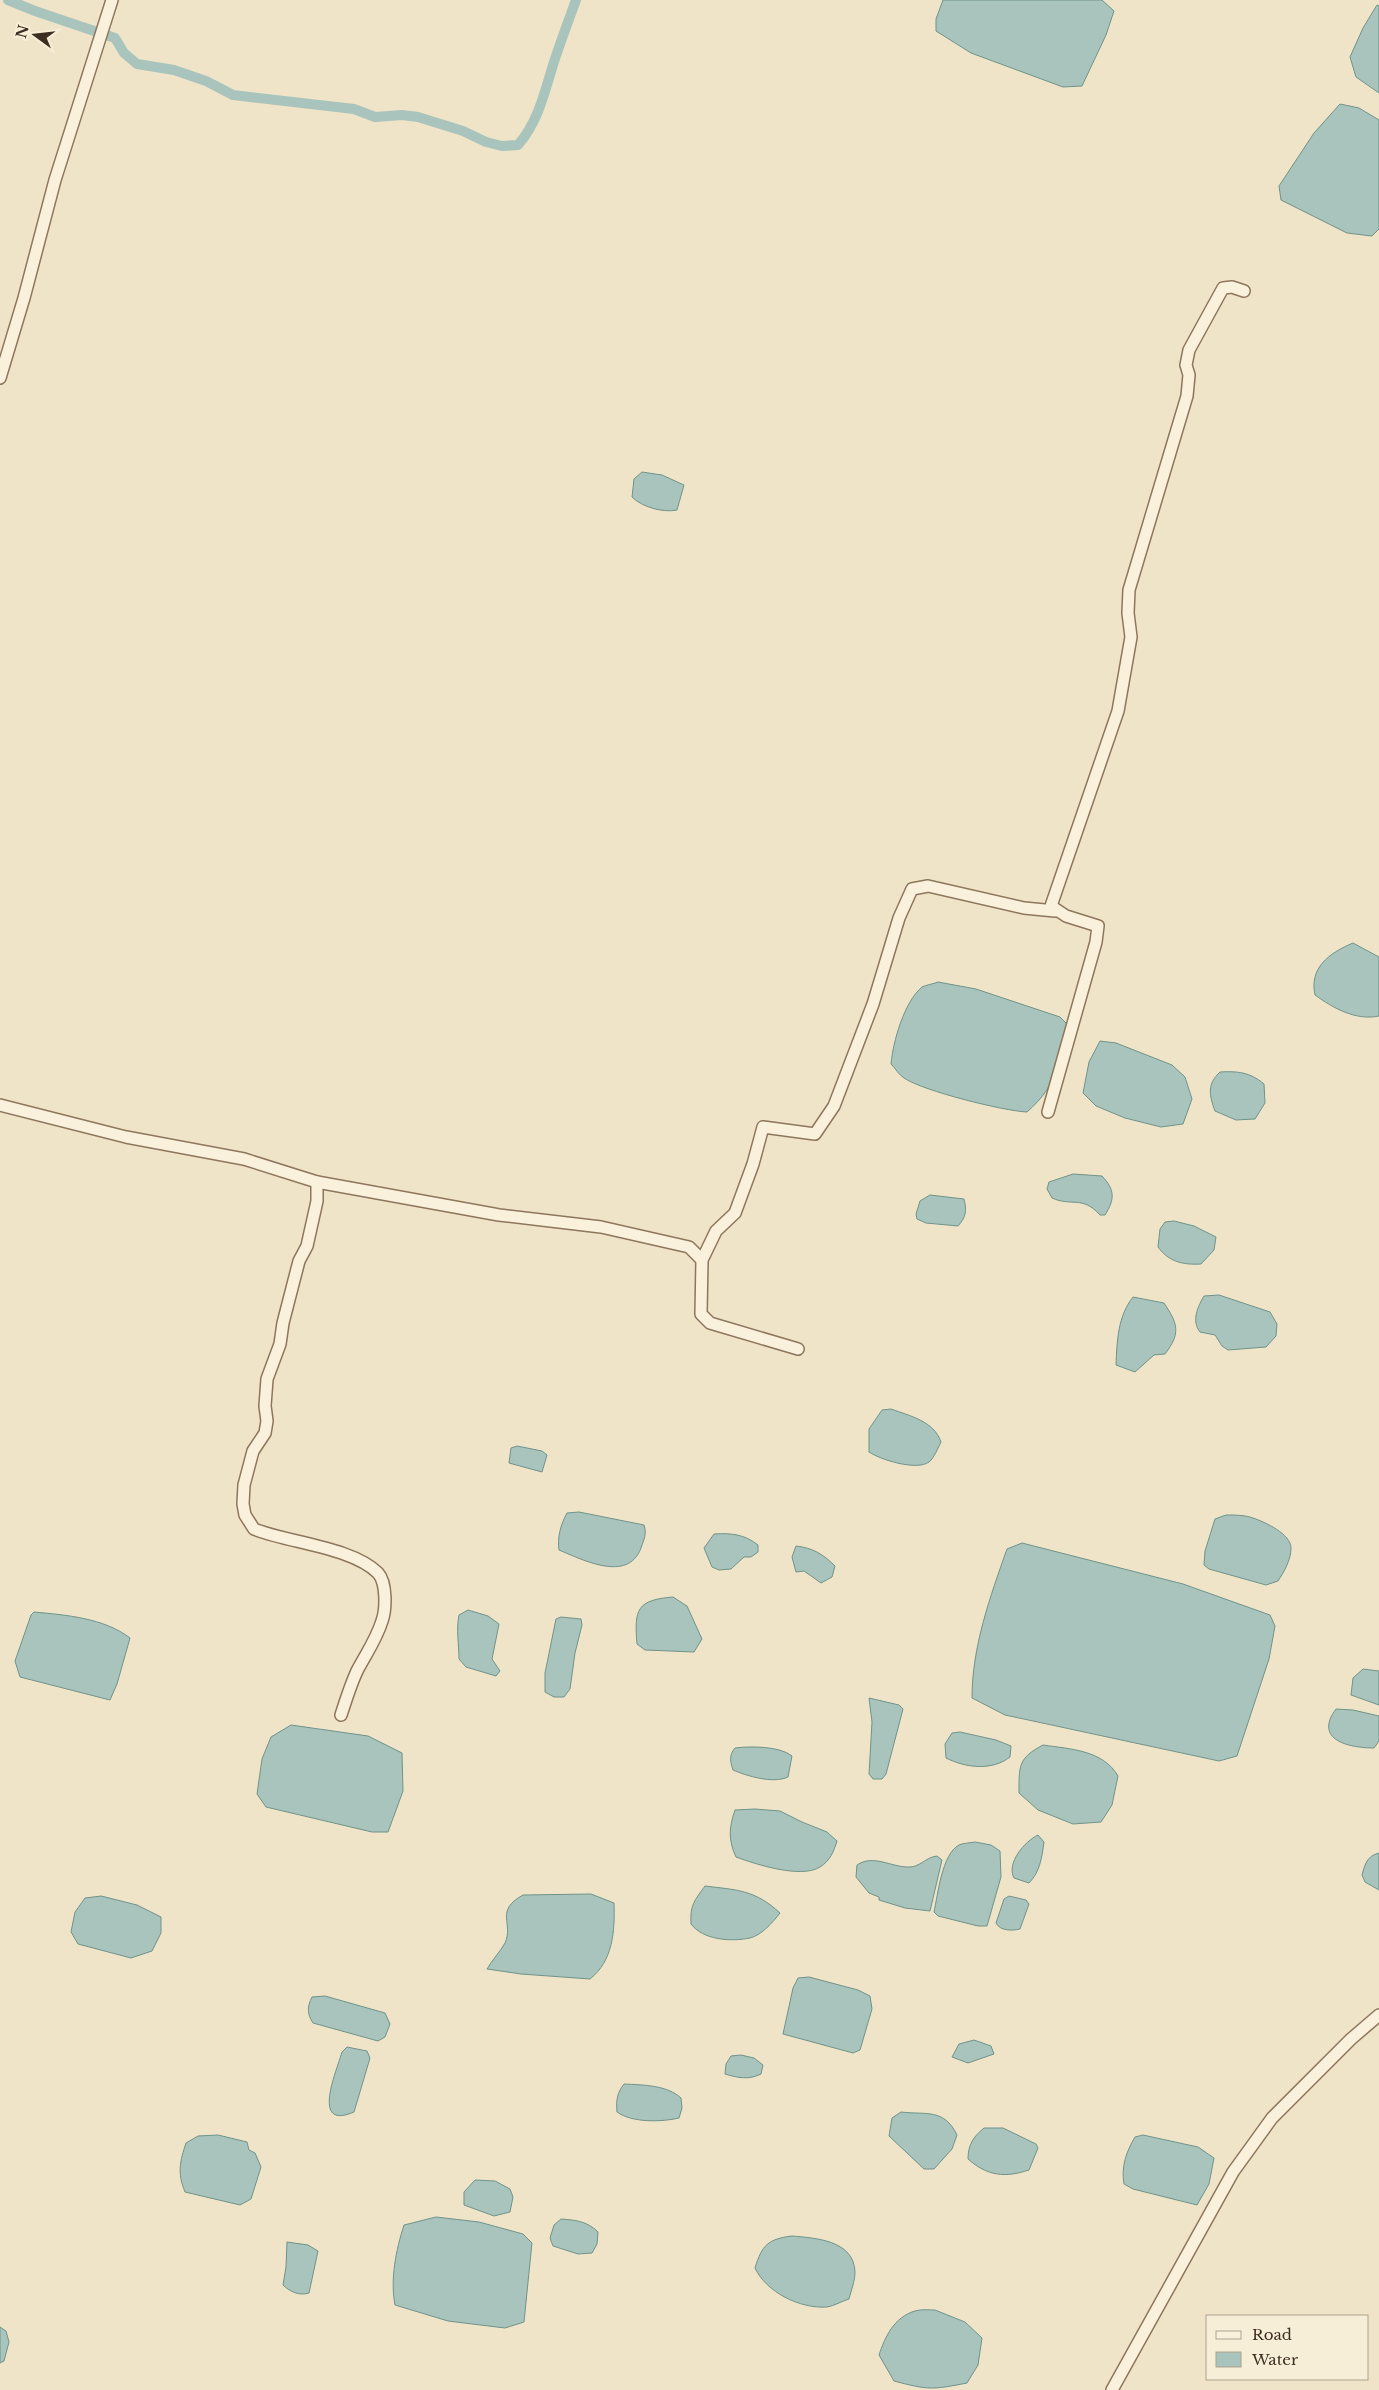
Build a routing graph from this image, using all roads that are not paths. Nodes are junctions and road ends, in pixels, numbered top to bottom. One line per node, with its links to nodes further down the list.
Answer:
1 (112, 0): 3 (street)
2 (1244, 291): 4 (street)
3 (0, 378)
4 (1055, 910): 6 (street); 8 (street)
5 (0, 1105): 7 (street)
6 (1048, 1112)
7 (316, 1182): 8 (street); 10 (street)
8 (702, 1260): 9 (street)
9 (798, 1349)
10 (341, 1715)
11 (1379, 2014): 12 (street)
12 (1112, 2390)

